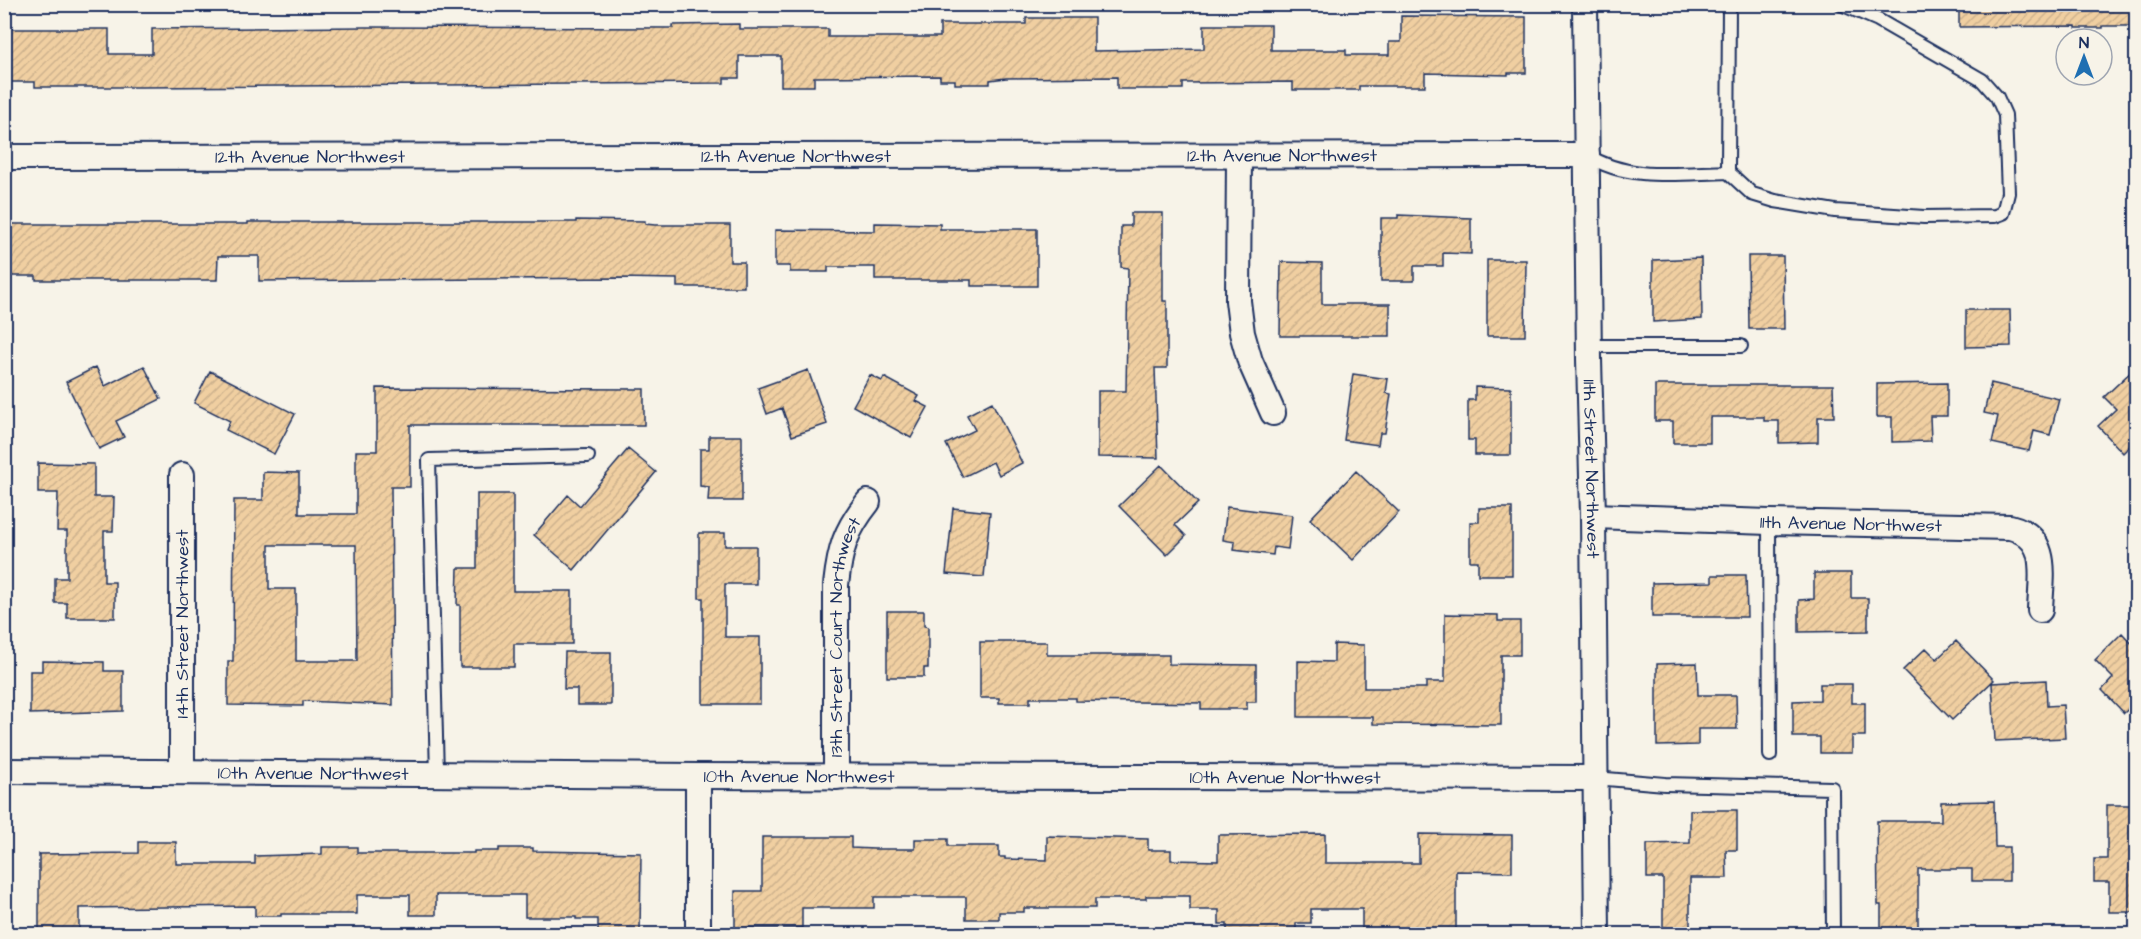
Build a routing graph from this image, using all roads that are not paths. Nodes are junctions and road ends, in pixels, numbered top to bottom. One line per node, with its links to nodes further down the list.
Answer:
1 (1584, 4): 4 (street, 11th Street Northwest)
2 (1729, 4): 7 (lane)
3 (1841, 4): 7 (lane)
4 (1587, 155): 6 (street, 12th Avenue Northwest); 7 (lane); 8 (street, 11th Street Northwest)
5 (4, 156): 6 (street, 12th Avenue Northwest)
6 (1239, 156): 10 (street)
7 (1728, 171)
8 (1589, 346): 9 (lane); 14 (street, 11th Street Northwest)
9 (1741, 346)
10 (1273, 413)
11 (588, 456): 20 (lane)
12 (182, 475): 19 (street, 14th Street Northwest)
13 (868, 502): 22 (street, 13th Street Court Northwest)
14 (1593, 516): 15 (street, 11th Avenue Northwest); 23 (street, 11th Street Northwest)
15 (1769, 522): 16 (street, 11th Avenue Northwest); 17 (lane)
16 (2040, 610)
17 (1770, 755)
18 (4, 771): 19 (street, 10th Avenue Northwest)
19 (182, 772): 20 (street, 10th Avenue Northwest)
20 (437, 774): 21 (street, 10th Avenue Northwest)
21 (698, 776): 22 (street, 10th Avenue Northwest); 24 (street)
22 (836, 777): 23 (street, 10th Avenue Northwest)
23 (1595, 778): 25 (street, 11th Street Northwest); 26 (lane)
24 (698, 934)
25 (1597, 934)
26 (1833, 934)

